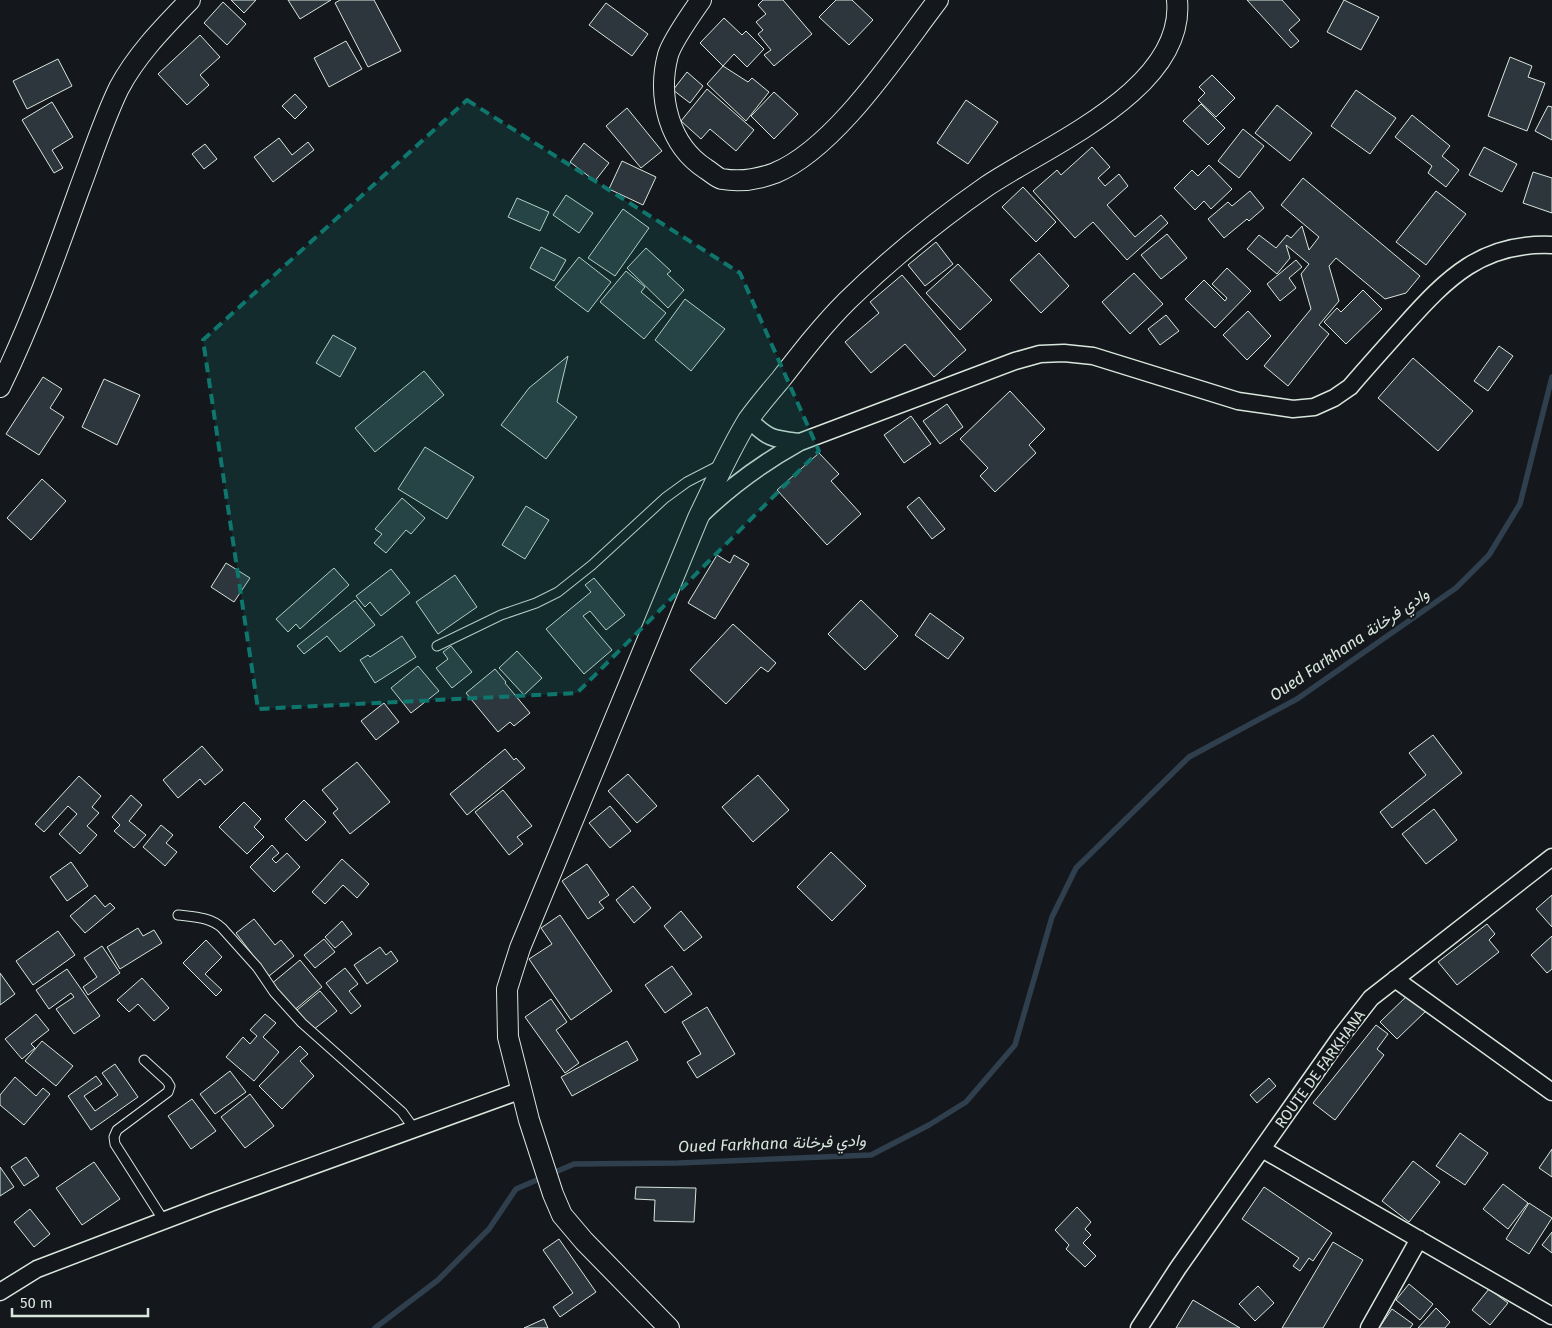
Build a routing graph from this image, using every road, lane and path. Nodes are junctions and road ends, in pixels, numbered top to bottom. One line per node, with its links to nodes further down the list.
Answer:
1 (190, 0): 6 (street)
2 (701, 0): 3 (street)
3 (938, 0)
4 (1177, 0): 7 (street)
5 (1552, 245): 8 (street)
6 (0, 387)
7 (749, 419): 8 (street); 9 (street)
8 (800, 442): 10 (street)
9 (726, 462): 10 (street); 11 (lane)
10 (698, 518): 16 (street)
11 (437, 646)
12 (1552, 857): 14 (street, ROUTE DE FARKHANA)
13 (178, 915): 18 (lane)
14 (1395, 979): 17 (street); 19 (street, ROUTE DE FARKHANA)
15 (144, 1060): 20 (lane)
16 (522, 1090): 18 (street); 24 (street)
17 (1552, 1092)
18 (415, 1130): 20 (street)
19 (1262, 1149): 21 (street); 25 (street, ROUTE DE FARKHANA)
20 (164, 1221): 22 (street)
21 (1419, 1239): 23 (street); 26 (street)
22 (0, 1292)
23 (1552, 1316)
24 (669, 1328)
25 (1139, 1328)
26 (1369, 1328)

